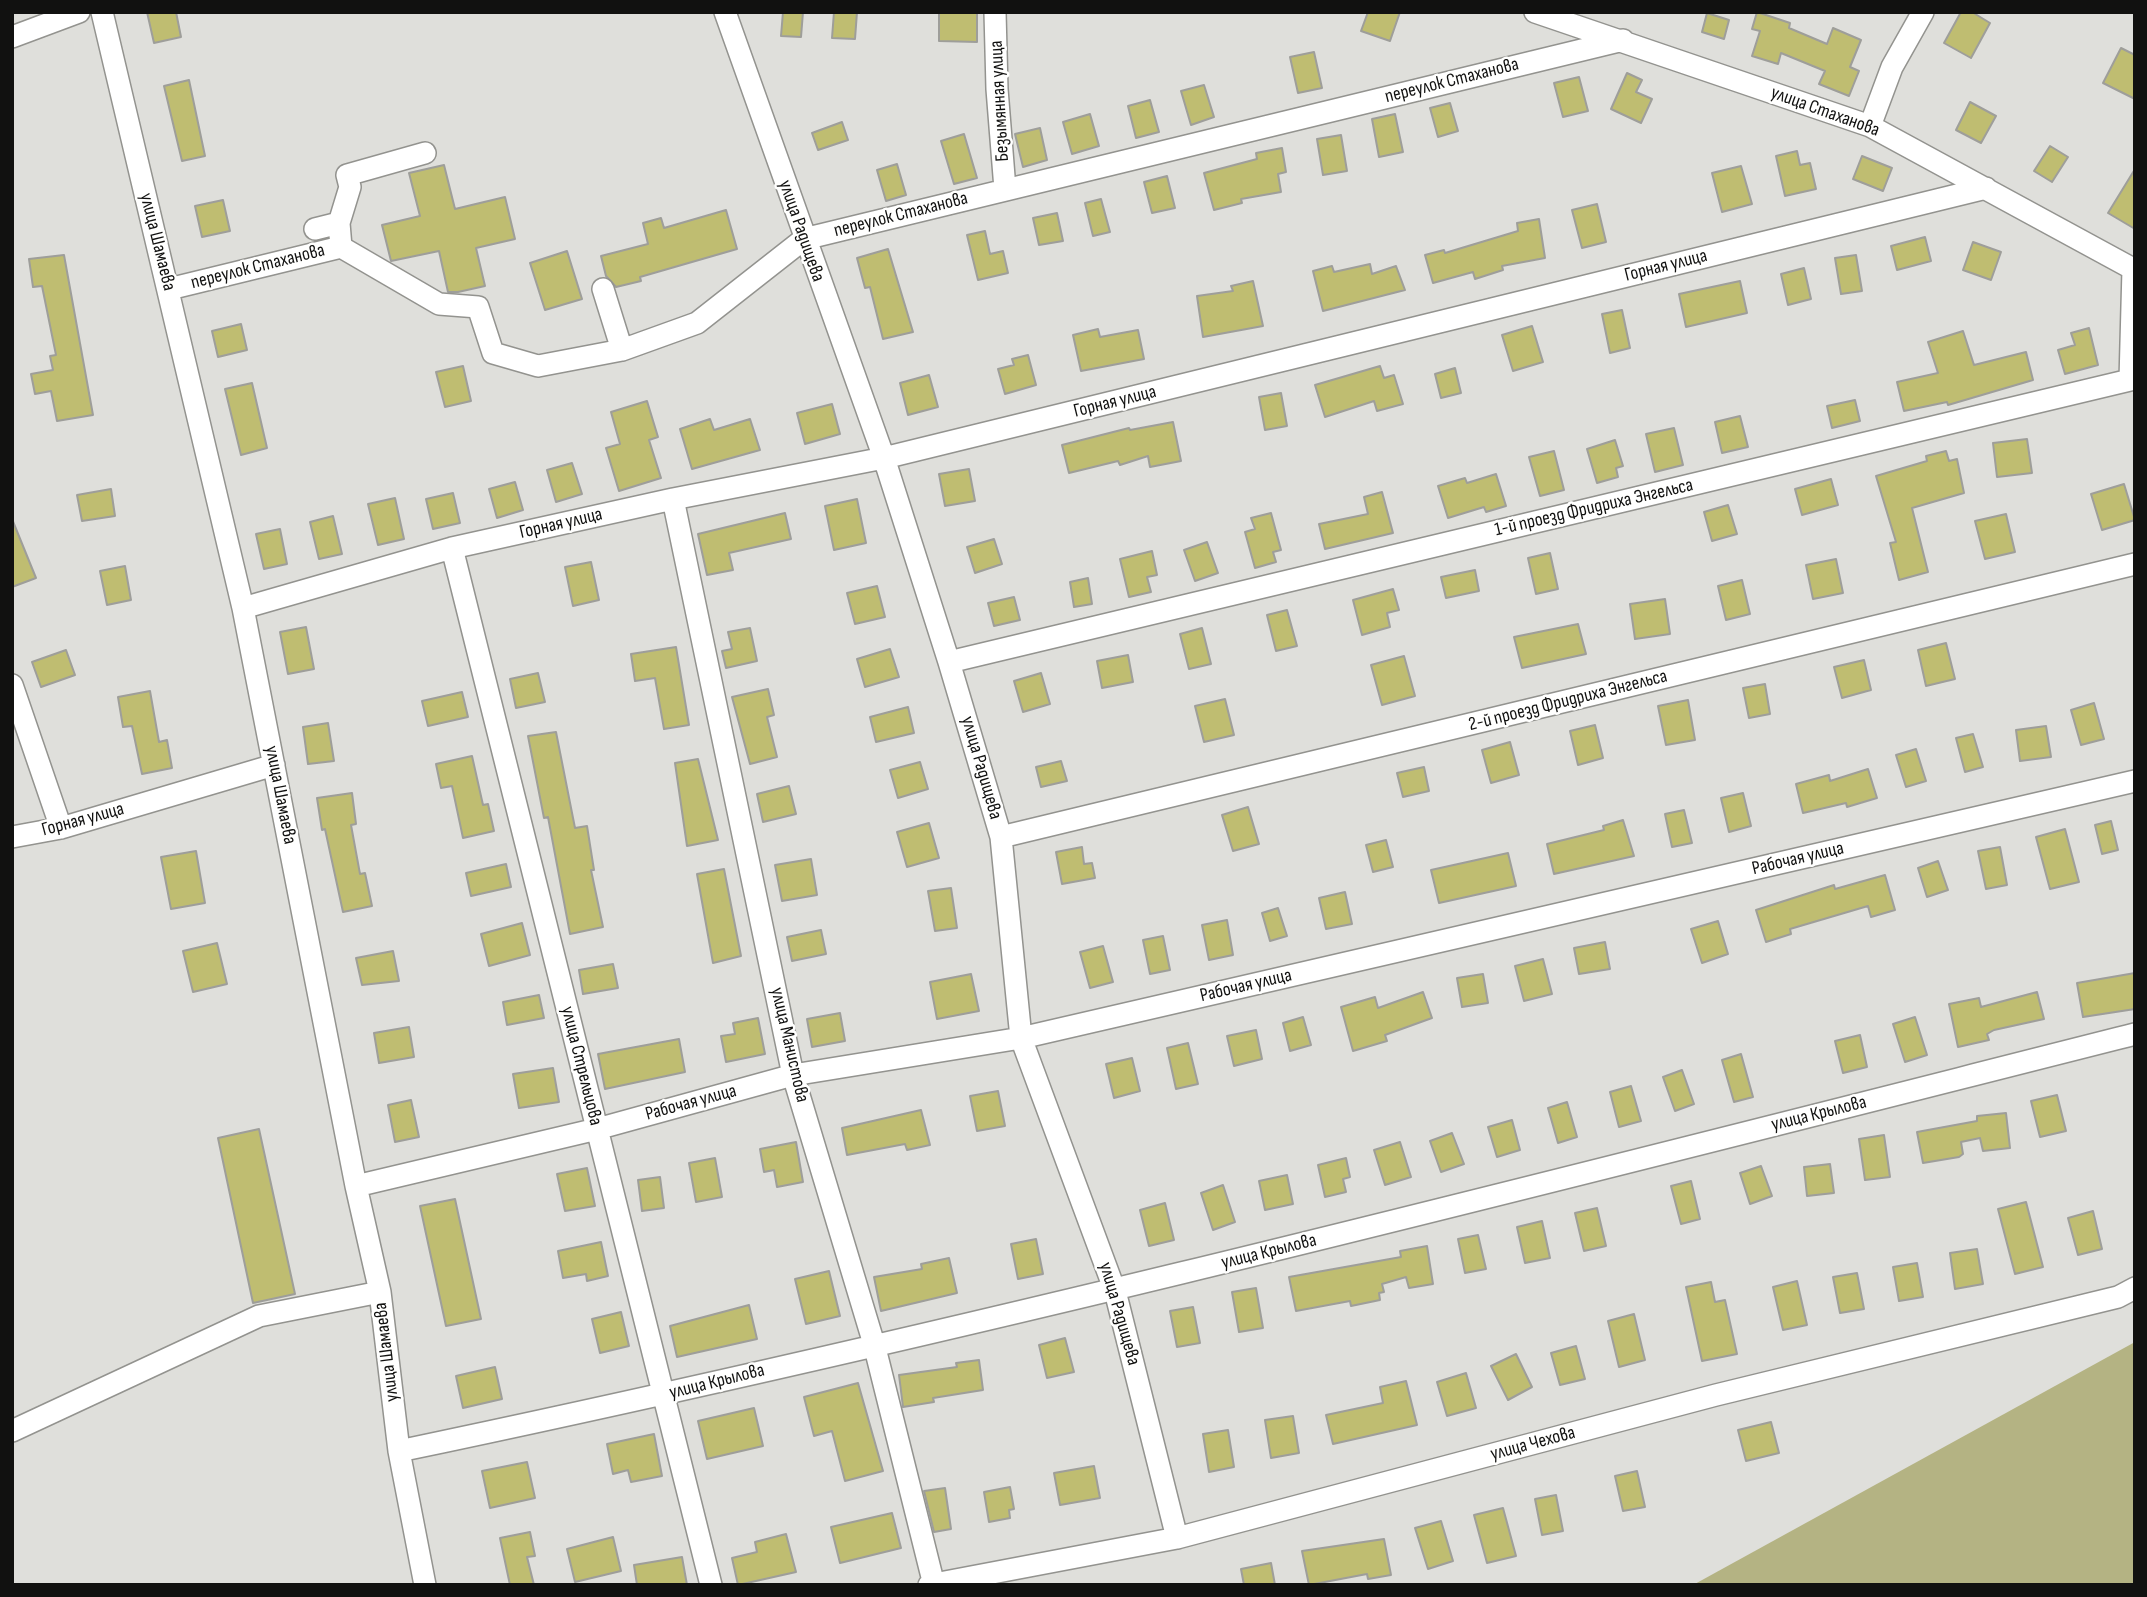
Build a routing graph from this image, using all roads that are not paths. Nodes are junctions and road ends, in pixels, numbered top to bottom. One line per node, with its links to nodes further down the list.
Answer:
1 (79, 12): 7 (street)
2 (102, 12): 18 (street, улица Шамаева)
3 (725, 12): 15 (street, улица Радищева)
4 (995, 12): 12 (street, Безымянная улица)
5 (1535, 12): 8 (street, улица Стаханова)
6 (1923, 12): 9 (street)
7 (12, 37)
8 (1623, 40): 9 (street, улица Стаханова); 12 (street, переулок Стаханова)
9 (1870, 126): 11 (street, улица Стаханова)
10 (425, 153): 13 (street)
11 (1986, 188): 17 (street, улица Стаханова); 21 (street, Горная улица)
12 (1005, 189): 15 (street, переулок Стаханова)
13 (339, 223): 14 (street); 16 (street)
14 (315, 229)
15 (804, 239): 20 (street, переулок Стаханова); 21 (street, улица Радищева)
16 (341, 247): 18 (street, переулок Стаханова); 20 (street, переулок Стаханова)
17 (2134, 270): 26 (street, 1-й проезд Фридриха Энгельса)
18 (169, 289): 25 (street, улица Шамаева)
19 (603, 289): 20 (street)
20 (622, 350)
21 (884, 458): 22 (street, Горная улица); 26 (street, улица Радищева)
22 (673, 499): 23 (street, Горная улица); 35 (street, улица Манистова)
23 (452, 548): 25 (street, Горная улица); 36 (street, улица Стрельцова)
24 (2135, 564): 32 (street, 2-й проезд Фридриха Энгельса)
25 (243, 608): 28 (street, улица Шамаева)
26 (949, 662): 32 (street, улица Радищева)
27 (12, 685): 30 (street)
28 (274, 765): 30 (street, Горная улица); 37 (street, улица Шамаева)
29 (2135, 781): 34 (street, Рабочая улица)
30 (61, 828): 31 (street, Горная улица)
31 (12, 837)
32 (1001, 837): 34 (street, улица Радищева)
33 (2135, 1034): 39 (street, улица Крылова)
34 (1021, 1038): 35 (street, Рабочая улица); 39 (street, улица Радищева)
35 (793, 1075): 36 (street, Рабочая улица); 41 (street, улица Манистова)
36 (597, 1129): 37 (street, Рабочая улица); 42 (street, улица Стрельцова)
37 (356, 1186): 40 (street, улица Шамаева)
38 (2135, 1288): 45 (street, улица Чехова)
39 (1115, 1291): 41 (street, улица Крылова); 45 (street, улица Радищева)
40 (380, 1292): 43 (street); 44 (street, улица Шамаева)
41 (874, 1343): 42 (street, улица Крылова); 46 (street, улица Манистова)
42 (663, 1396): 44 (street, улица Крылова); 48 (street, улица Стрельцова)
43 (12, 1431)
44 (399, 1451): 47 (street, улица Шамаева)
45 (1177, 1538): 46 (street, улица Чехова)
46 (932, 1584)
47 (425, 1585)
48 (711, 1585)

